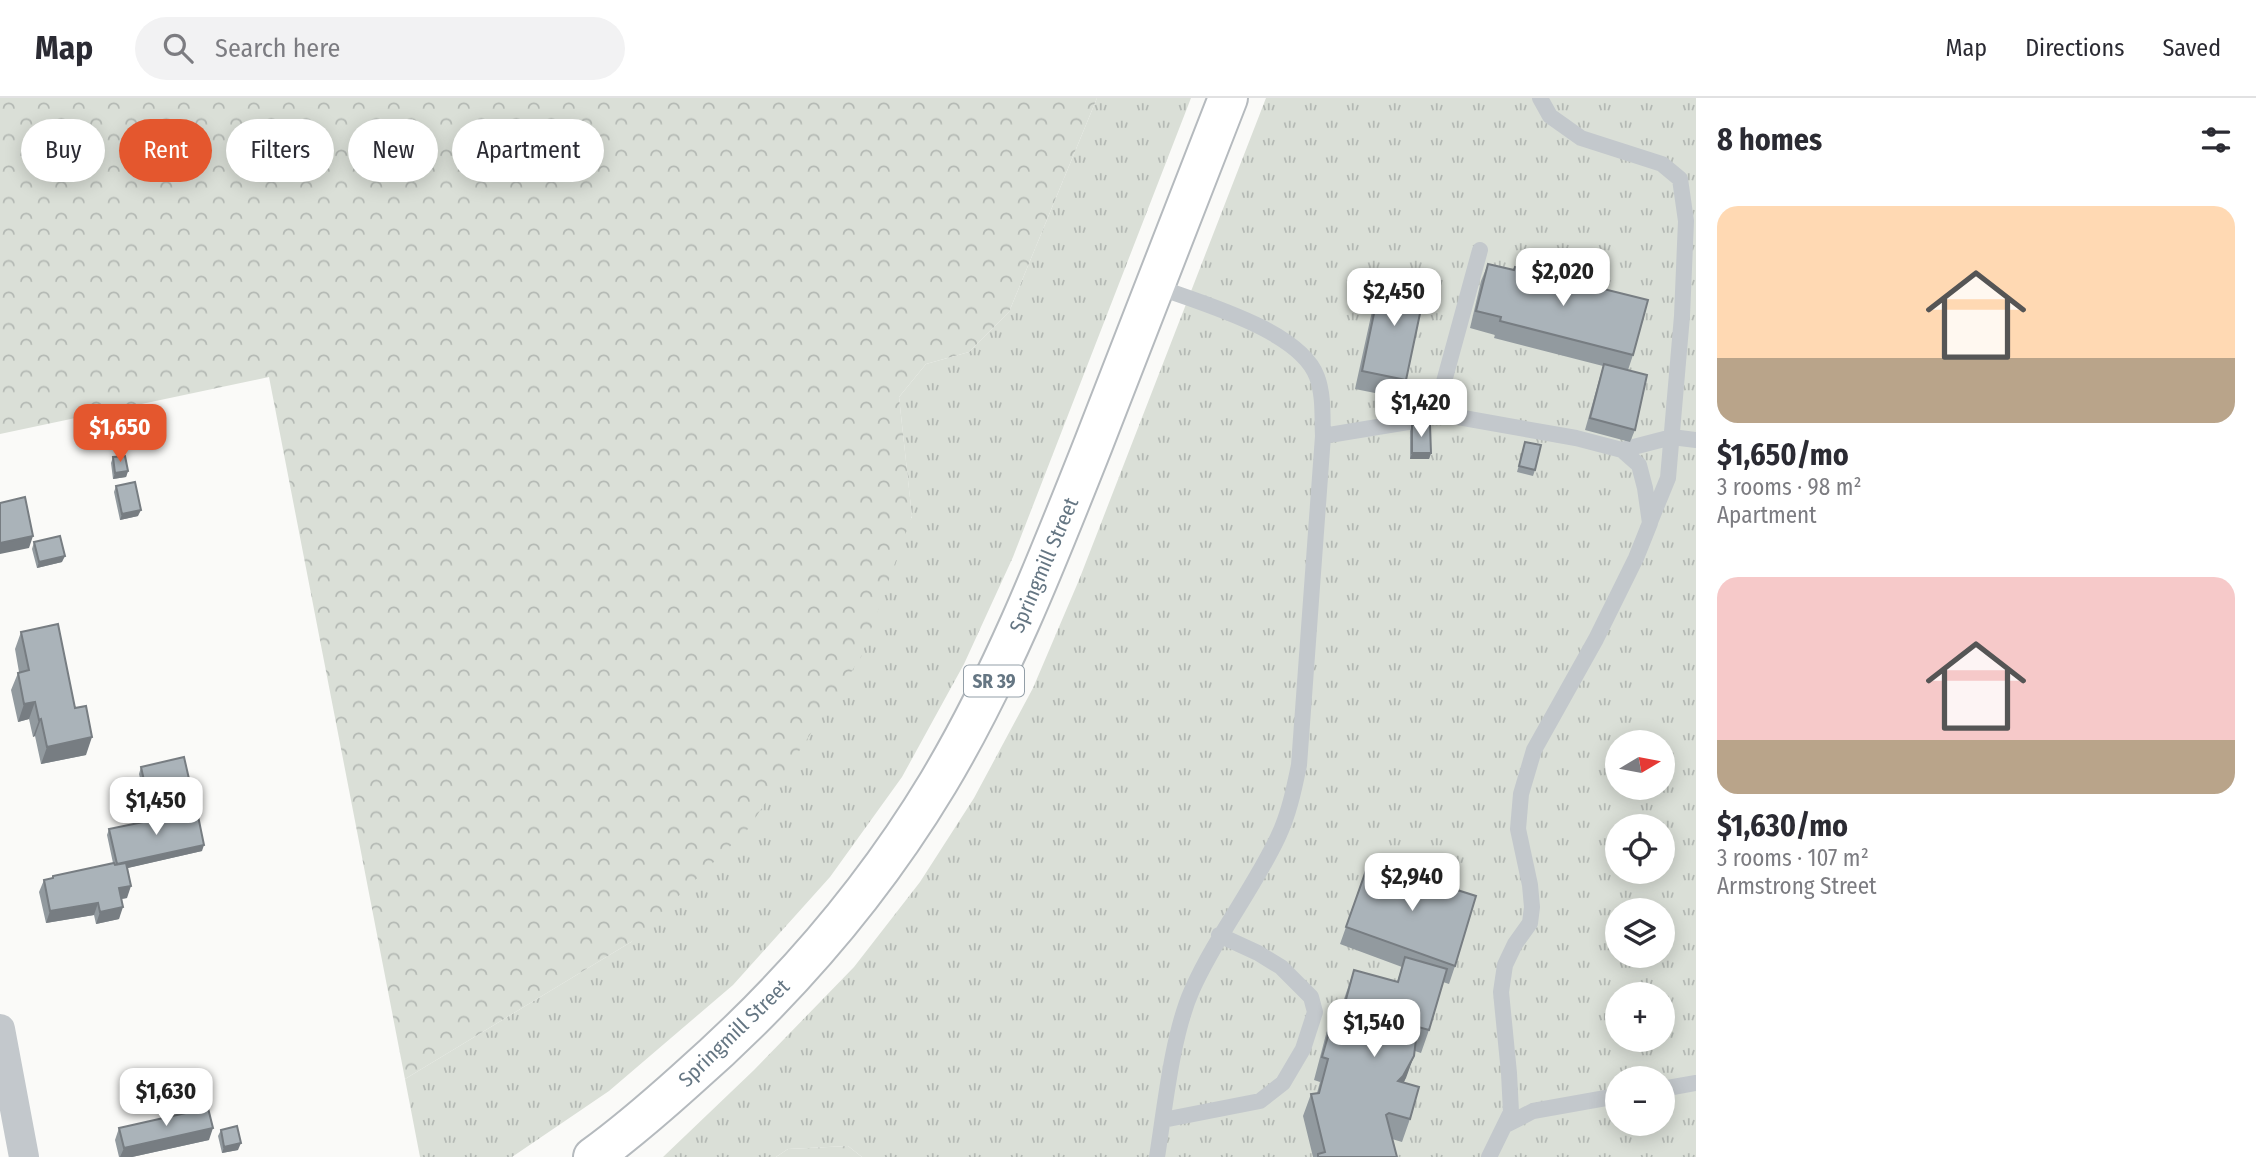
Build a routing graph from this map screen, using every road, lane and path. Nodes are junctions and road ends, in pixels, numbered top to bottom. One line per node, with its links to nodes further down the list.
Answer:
1 (1228, 98): 4 (main road, Springmill Street / SR 39)
2 (1540, 98): 7 (lane)
3 (1480, 250): 6 (lane)
4 (1155, 286): 6 (lane); 19 (main road, Springmill Street / SR 39)
5 (1441, 414): 9 (lane)
6 (1323, 436): 11 (lane)
7 (1672, 437): 8 (lane); 9 (lane); 10 (lane)
8 (1696, 440)
9 (1622, 450): 10 (lane)
10 (1650, 523): 17 (lane)
11 (1219, 935): 16 (lane); 16 (lane)
12 (0, 1029): 18 (street)
13 (1696, 1083): 14 (lane)
14 (1675, 1086)
15 (1605, 1098): 17 (lane)
16 (1163, 1120): 20 (lane)
17 (1506, 1125): 21 (lane)
18 (24, 1157)
19 (593, 1157)
20 (1157, 1157)
21 (1489, 1157)

